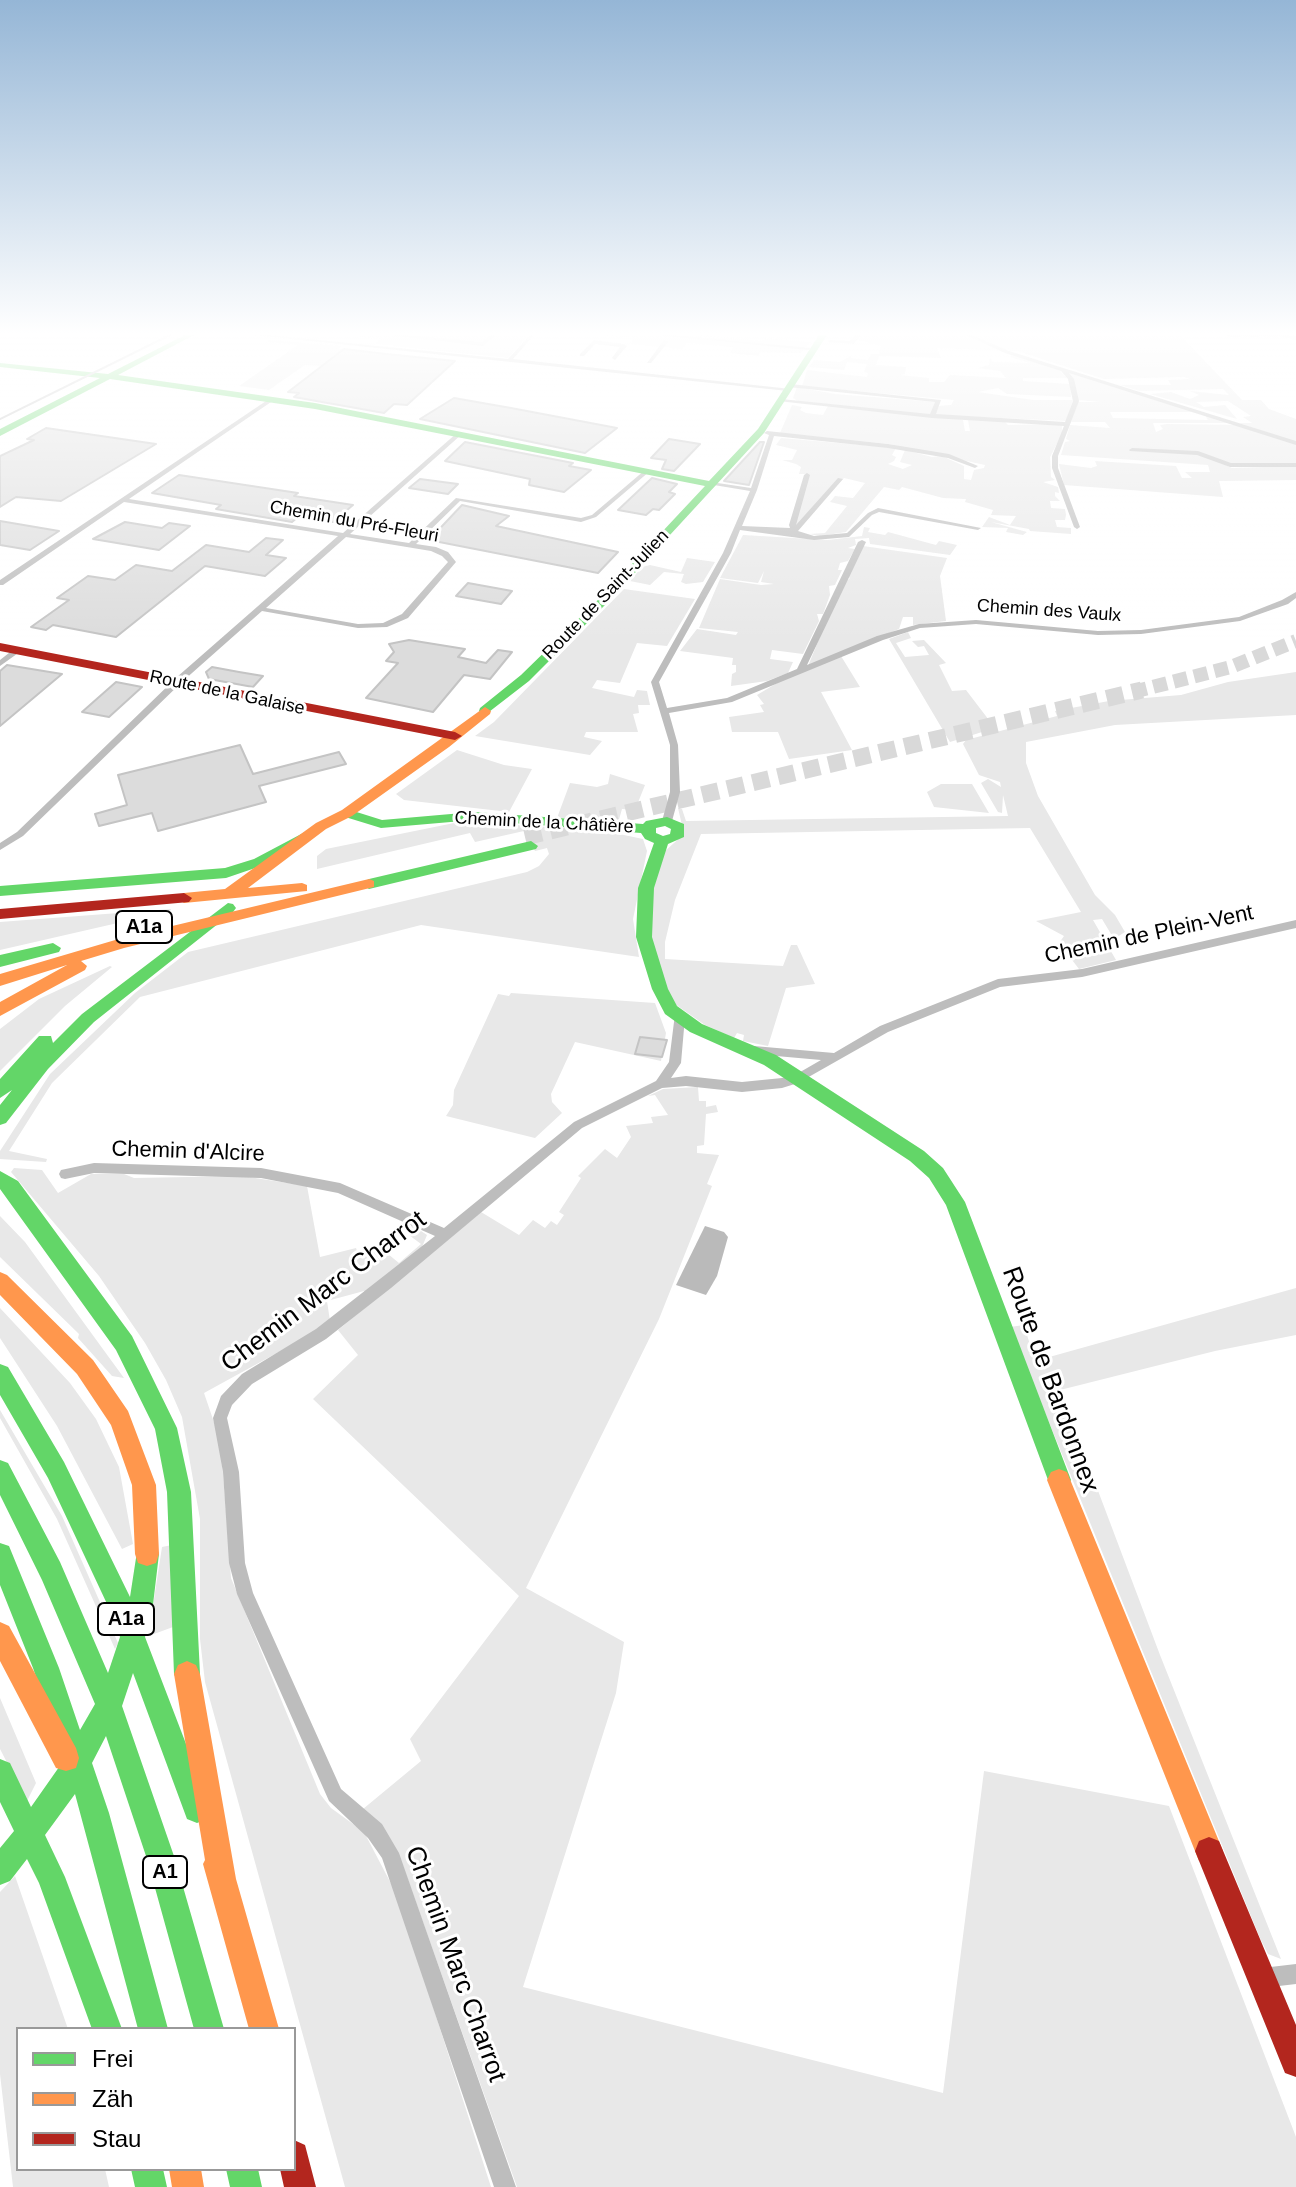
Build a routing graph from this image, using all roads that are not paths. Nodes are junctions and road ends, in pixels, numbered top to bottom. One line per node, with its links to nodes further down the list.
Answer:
1 (216, 437): 18 (street)
2 (455, 437): 24 (street)
3 (480, 437): 11 (main road)
4 (761, 437): 13 (main road, Route de Saint-Julien)
5 (765, 437): 15 (street)
6 (804, 437): 10 (street)
7 (1062, 437): 19 (street)
8 (1132, 450): 9 (street)
9 (1296, 465)
10 (975, 466)
11 (647, 471): 13 (main road); 27 (street)
12 (807, 475): 16 (street)
13 (715, 479): 15 (street); 34 (main road, Route de Saint-Julien)
14 (840, 479): 17 (street)
15 (754, 490): 20 (street)
16 (801, 495): 17 (street); 23 (street)
17 (825, 497): 23 (street)
18 (124, 500): 24 (street, Chemin du Pré-Fleuri); 28 (street)
19 (1077, 527)
20 (738, 528): 22 (street); 35 (street)
21 (978, 528): 25 (street)
22 (754, 529): 23 (street); 25 (street)
23 (795, 530): 25 (street)
24 (344, 535): 27 (street, Chemin du Pré-Fleuri); 30 (street)
25 (814, 538)
26 (862, 542): 32 (street)
27 (410, 546): 30 (street, Chemin du Pré-Fleuri)
28 (0, 583)
29 (1296, 594): 32 (street, Chemin des Vaulx)
30 (261, 609): 33 (street)
31 (4, 652): 33 (main road, Route de la Galaise)
32 (800, 671): 35 (street, Chemin des Vaulx)
33 (178, 682): 36 (main road, Route de la Galaise); 43 (street)
34 (494, 706): 36 (main road); 37 (main road, Route de Saint-Julien)
35 (664, 711): 40 (street)
36 (399, 727): 37 (main road, Route de la Galaise); 38 (main road)
37 (455, 736): 38 (main road, Route de Saint-Julien)
38 (425, 758): 39 (main road, Route de Saint-Julien)
39 (347, 813): 41 (main road, Chemin de la Châtière); 42 (main road, Route de Saint-Julien); 47 (main road, Route de Saint-Julien)
40 (667, 821): 41 (main road)
41 (655, 835): 54 (main road)
42 (305, 837): 44 (main road); 47 (main road, Route de Saint-Julien)
43 (0, 847)
44 (163, 878): 46 (main road); 47 (main road)
45 (312, 887): 48 (main road, A1a); 50 (main road, A1a); 51 (main road, A1a)
46 (0, 891)
47 (223, 896): 59 (main road, Route de Saint-Julien); 60 (main road, Route de Saint-Julien)
48 (0, 914)
49 (1296, 924): 56 (street, Chemin de Plein-Vent)
50 (185, 927): 52 (main road, A1a); 53 (main road, A1a)
51 (0, 961)
52 (0, 980)
53 (0, 1010)
54 (679, 1017): 55 (main road, Route de Bardonnex); 58 (street)
55 (750, 1050): 56 (street); 57 (main road, Route de Bardonnex)
56 (835, 1057): 57 (street, Chemin de Plein-Vent)
57 (798, 1079): 58 (street); 76 (main road, Route de Bardonnex)
58 (660, 1084): 65 (street, Chemin Marc Charrot)
59 (0, 1091)
60 (0, 1118)
61 (65, 1174): 65 (street, Chemin d'Alcire)
62 (0, 1179): 64 (main road)
63 (0, 1199): 64 (main road)
64 (30, 1215): 74 (main road)
65 (444, 1234): 84 (street, Chemin Marc Charrot)
66 (0, 1281): 73 (main road)
67 (0, 1374): 74 (main road, A1a)
68 (0, 1471): 79 (main road, A1)
69 (0, 1555): 72 (main road, A1)
70 (0, 1635): 72 (main road)
71 (0, 1773): 77 (main road)
72 (95, 1813): 78 (main road, A1)
73 (0, 1871)
74 (222, 1878): 80 (main road, A1a)
75 (1296, 1974): 76 (street)
76 (1262, 1978): 81 (main road, Route de Bardonnex)
77 (106, 2027)
78 (152, 2027)
79 (208, 2027)
80 (263, 2027)
81 (1296, 2062)
82 (296, 2166): 83 (main road)
83 (300, 2187)
84 (505, 2187)

